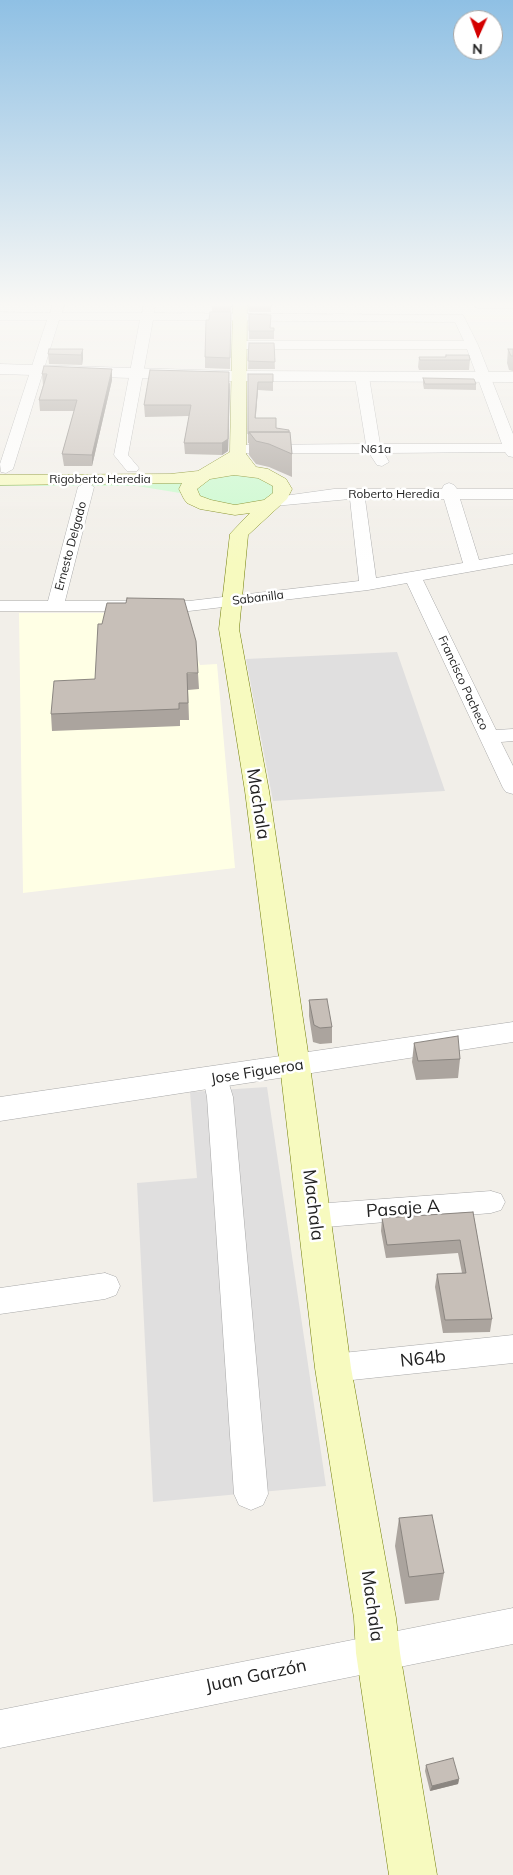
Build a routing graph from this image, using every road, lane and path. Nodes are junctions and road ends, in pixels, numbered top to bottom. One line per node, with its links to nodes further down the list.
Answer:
1 (31, 390): 12 (street)
2 (133, 390): 10 (street)
3 (238, 390): 8 (main road)
4 (364, 390): 6 (street)
5 (489, 390): 7 (street)
6 (374, 449): 7 (street, N61a); 8 (street, N61a); 9 (street)
7 (512, 450)
8 (238, 451): 11 (main road); 13 (main road)
9 (384, 465)
10 (132, 468)
11 (249, 471): 13 (main road, Rigoberto Heredia); 14 (main road, Rigoberto Heredia)
12 (3, 474): 13 (main road, Rigoberto Heredia)
13 (204, 475): 21 (main road)
14 (280, 483): 18 (street, Roberto Heredia); 22 (main road)
15 (0, 487): 16 (main road, Rigoberto Heredia)
16 (86, 487): 21 (main road, Rigoberto Heredia); 30 (street, Ernesto Delgado)
17 (513, 488): 18 (street, Roberto Heredia)
18 (450, 491): 19 (street, Roberto Heredia); 20 (street, Roberto Heredia); 25 (street)
19 (357, 494): 22 (street, Roberto Heredia); 27 (street)
20 (513, 494)
21 (199, 502): 22 (main road, Rigoberto Heredia); 23 (main road)
22 (272, 503): 23 (main road)
23 (239, 534): 28 (main road, Machala)
24 (513, 559): 25 (street, Sabanilla)
25 (472, 566): 26 (street, Sabanilla)
26 (414, 578): 27 (street, Sabanilla); 32 (street, Francisco Pacheco)
27 (368, 585): 28 (street, Sabanilla)
28 (233, 601): 30 (street, Sabanilla); 35 (main road, Machala)
29 (0, 606): 30 (street, Sabanilla)
30 (55, 606)
31 (513, 735): 32 (street)
32 (488, 738): 33 (street, Francisco Pacheco)
33 (513, 788)
34 (513, 1032): 35 (street, Jose Figueroa)
35 (295, 1066): 36 (street, Jose Figueroa); 39 (main road, Machala)
36 (216, 1078): 37 (street, Jose Figueroa); 44 (street)
37 (0, 1110)
38 (491, 1202): 39 (street, Pasaje A)
39 (315, 1216): 43 (main road, Machala)
40 (105, 1286): 41 (street)
41 (0, 1301)
42 (513, 1349): 43 (street, N64b)
43 (333, 1368): 46 (main road, Machala)
44 (250, 1494)
45 (513, 1626): 46 (street, Juan Garzón)
46 (378, 1652): 47 (street, Juan Garzón); 48 (main road, Machala)
47 (0, 1729)
48 (414, 1875)

